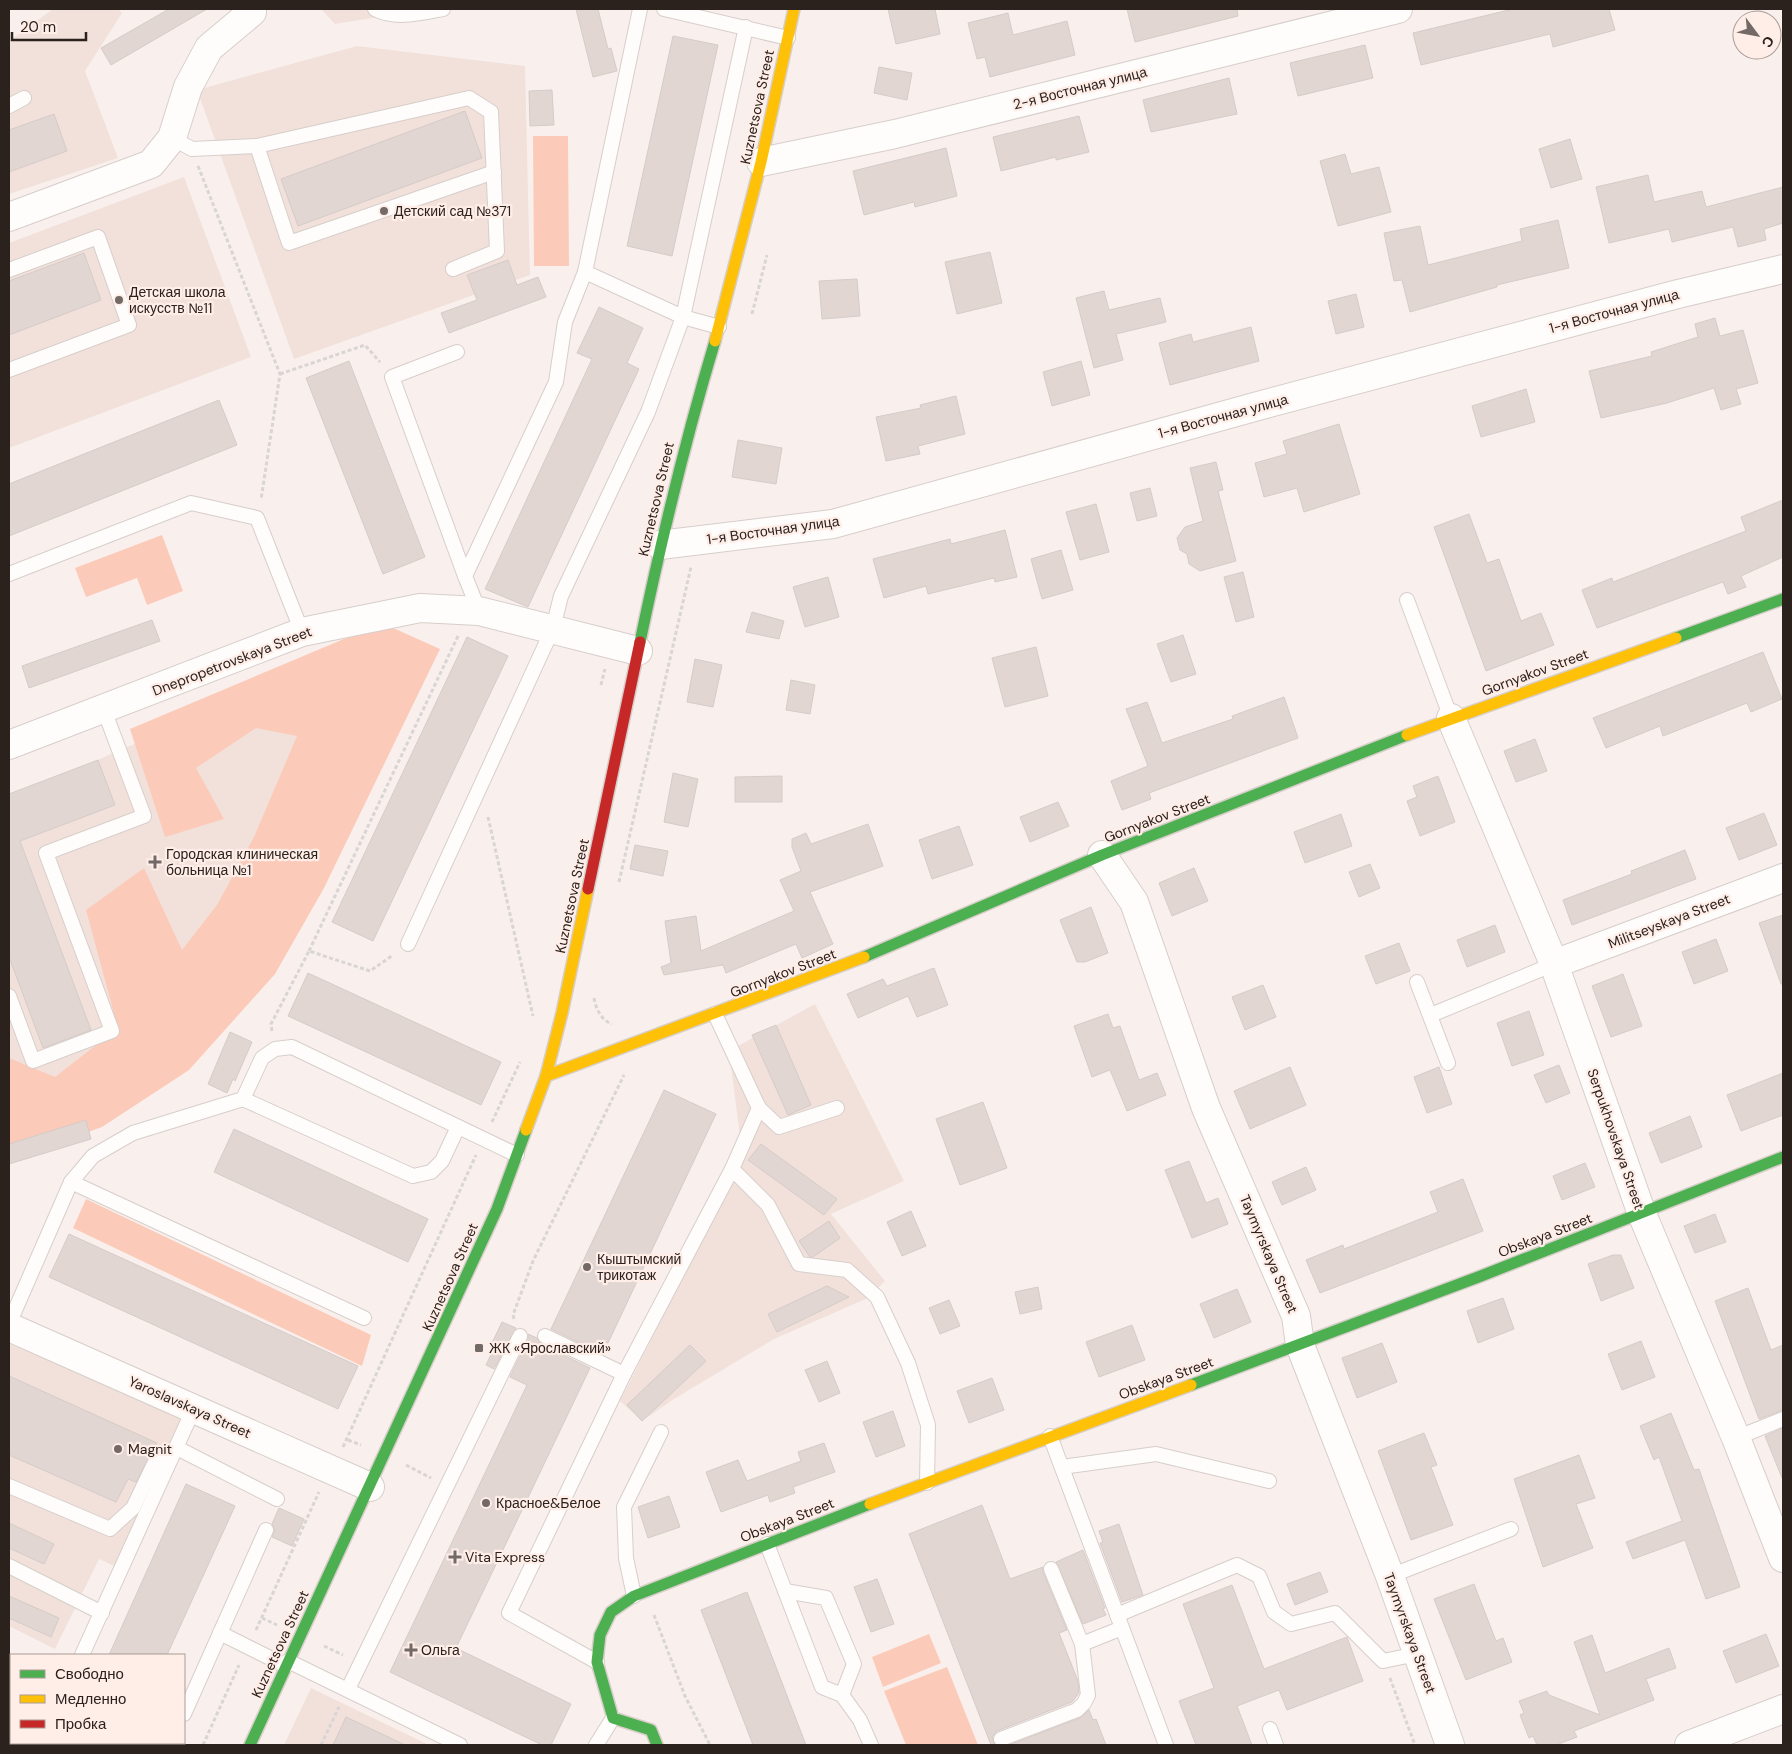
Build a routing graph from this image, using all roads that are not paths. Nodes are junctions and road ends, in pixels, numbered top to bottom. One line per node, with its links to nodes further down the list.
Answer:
1 (252, 9): 12 (street)
2 (375, 9): 3 (lane)
3 (443, 9)
4 (640, 9): 20 (lane)
5 (664, 9): 8 (lane)
6 (794, 9): 9 (street, Kuznetsova Street)
7 (1398, 9): 14 (street, 2-я Восточная улица)
8 (746, 27): 9 (lane); 21 (lane)
9 (788, 38): 14 (street, Kuznetsova Street)
10 (24, 98): 11 (lane)
11 (9, 106)
12 (182, 144): 13 (lane); 16 (street)
13 (257, 146): 15 (lane); 15 (lane)
14 (761, 162): 22 (street, Kuznetsova Street)
15 (494, 172): 17 (lane)
16 (9, 217)
17 (452, 269)
18 (1783, 269): 25 (street, 1-я Восточная улица)
19 (9, 270): 24 (lane)
20 (585, 272): 21 (lane); 27 (lane)
21 (683, 317): 22 (lane); 31 (lane)
22 (718, 327): 25 (street, Kuznetsova Street)
23 (457, 352): 27 (lane)
24 (9, 370)
25 (660, 545): 33 (street, Kuznetsova Street)
26 (9, 574): 32 (lane)
27 (465, 576): 30 (lane)
28 (1783, 599): 35 (street, Gornyakov Street)
29 (1407, 600): 35 (lane)
30 (475, 611): 31 (street, Dnepropetrovskaya Street); 32 (street, Dnepropetrovskaya Street)
31 (553, 628): 33 (street, Dnepropetrovskaya Street); 39 (lane)
32 (302, 632): 34 (street, Dnepropetrovskaya Street)
33 (638, 651): 46 (street, Kuznetsova Street)
34 (104, 710): 36 (street, Dnepropetrovskaya Street); 42 (lane)
35 (1451, 718): 37 (street, Gornyakov Street); 40 (street, Serpukhovskaya Street)
36 (9, 745)
37 (1102, 855): 43 (street, Gornyakov Street); 60 (street, Taymyrskaya Street)
38 (1783, 878): 40 (street, Militseyskaya Street)
39 (408, 944)
40 (1554, 964): 44 (lane); 55 (street, Serpukhovskaya Street)
41 (1417, 982): 44 (lane)
42 (9, 996)
43 (715, 1014): 46 (street, Gornyakov Street); 48 (lane)
44 (1431, 1015): 45 (lane)
45 (1448, 1063)
46 (546, 1076): 51 (street, Kuznetsova Street)
47 (243, 1099): 50 (lane); 50 (lane); 54 (lane)
48 (759, 1108): 49 (lane); 53 (lane)
49 (837, 1108)
50 (458, 1127): 51 (lane)
51 (517, 1155): 72 (street, Kuznetsova Street)
52 (1783, 1158): 55 (street, Obskaya Street)
53 (732, 1168): 61 (lane); 70 (lane)
54 (70, 1182): 56 (lane); 57 (lane)
55 (1642, 1214): 60 (street, Obskaya Street); 66 (street, Serpukhovskaya Street)
56 (364, 1318)
57 (9, 1326): 62 (street, Yaroslavskaya Street)
58 (520, 1336): 92 (lane)
59 (545, 1336): 61 (lane)
60 (1300, 1345): 65 (street, Obskaya Street); 80 (street, Taymyrskaya Street)
61 (624, 1374): 90 (lane)
62 (194, 1408): 67 (lane); 72 (street, Yaroslavskaya Street)
63 (1783, 1419): 66 (lane)
64 (661, 1432): 82 (lane)
65 (1050, 1436): 68 (lane); 70 (street, Obskaya Street)
66 (1736, 1438): 77 (street, Serpukhovskaya Street)
67 (177, 1448): 71 (lane); 73 (lane); 83 (lane)
68 (1062, 1467): 69 (lane); 84 (lane)
69 (1269, 1481)
70 (927, 1483): 76 (street, Obskaya Street)
71 (9, 1486)
72 (370, 1487): 91 (street, Kuznetsova Street)
73 (277, 1499)
74 (1511, 1529): 80 (lane)
75 (266, 1530): 86 (lane)
76 (767, 1544): 81 (lane); 82 (street, Obskaya Street)
77 (1783, 1558)
78 (9, 1566): 83 (lane)
79 (1050, 1569): 87 (lane)
80 (1390, 1576): 89 (street, Taymyrskaya Street)
81 (785, 1592): 93 (lane); 93 (lane)
82 (640, 1594): 90 (street, Obskaya Street)
83 (102, 1613): 88 (lane)
84 (1117, 1614): 85 (lane); 89 (lane)
85 (1122, 1628): 87 (lane); 104 (lane)
86 (220, 1633): 91 (lane); 95 (lane)
87 (1082, 1644): 98 (lane)
88 (82, 1654)
89 (1417, 1654): 106 (street, Taymyrskaya Street)
90 (596, 1662): 96 (street)
91 (287, 1663): 92 (lane); 99 (street, Kuznetsova Street)
92 (348, 1689): 100 (lane)
93 (842, 1695): 103 (lane)
94 (1783, 1709): 107 (street)
95 (185, 1712)
96 (613, 1718): 101 (lane); 102 (street)
97 (1270, 1729): 105 (lane)
98 (1001, 1739)
99 (250, 1745)
100 (460, 1745)
101 (596, 1745)
102 (657, 1745)
103 (871, 1745)
104 (1166, 1745)
105 (1276, 1745)
106 (1450, 1745)
107 (1689, 1745)

